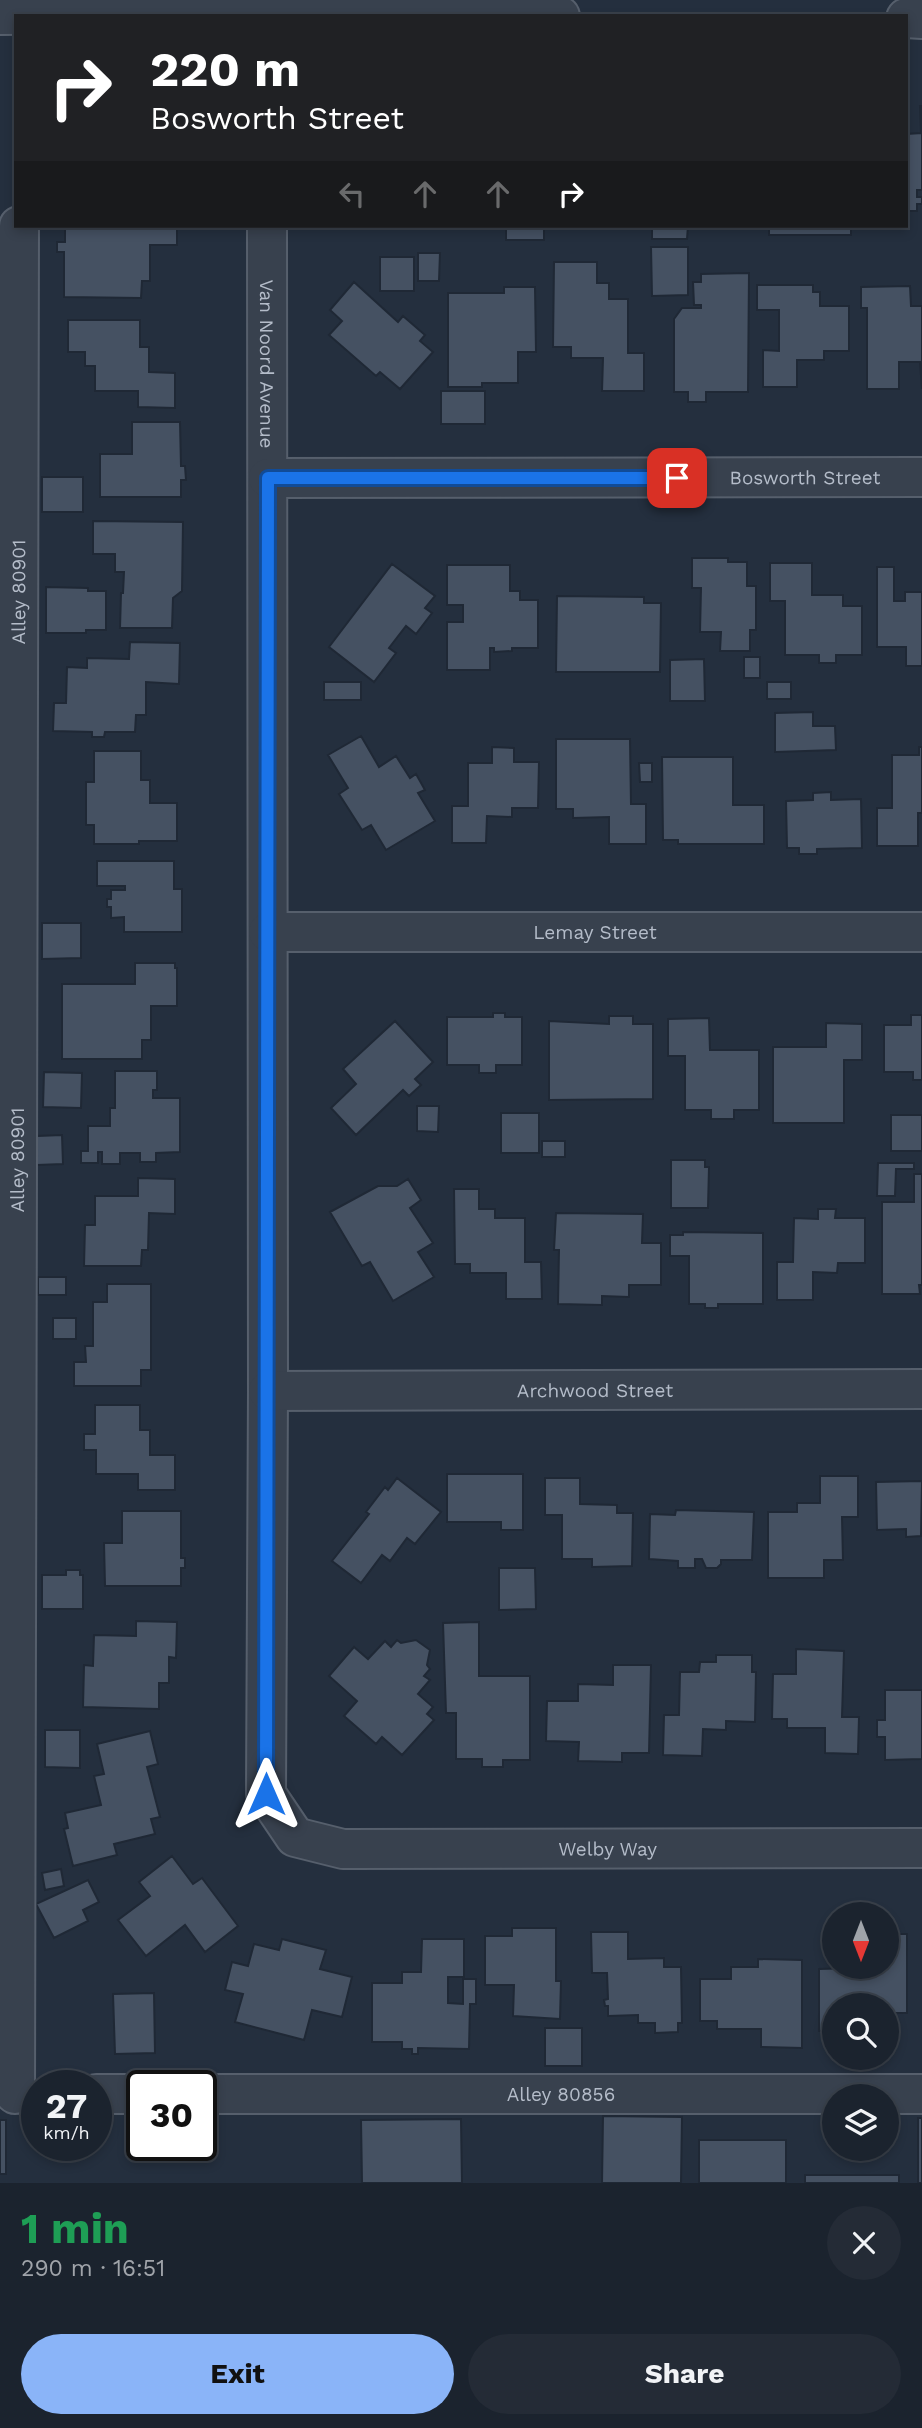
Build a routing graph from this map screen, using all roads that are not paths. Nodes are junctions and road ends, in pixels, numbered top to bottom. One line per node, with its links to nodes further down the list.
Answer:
1 (267, 10): 2 (street); 3 (street)
2 (15, 11)
3 (462, 14)
4 (19, 228): 14 (street, Alley 80901)
5 (267, 228): 7 (street, Van Noord Avenue)
6 (922, 477): 7 (street, Bosworth Street)
7 (268, 478): 8 (street, Van Noord Avenue)
8 (268, 932): 9 (street, Lemay Street); 11 (street, Van Noord Avenue)
9 (922, 932)
10 (922, 1389): 11 (street, Archwood Street)
11 (268, 1391): 12 (street, Van Noord Avenue)
12 (295, 1837): 13 (street, Welby Way)
13 (922, 1848)
14 (17, 2094)
15 (217, 2094): 16 (street, Alley 80856)
16 (922, 2094)

